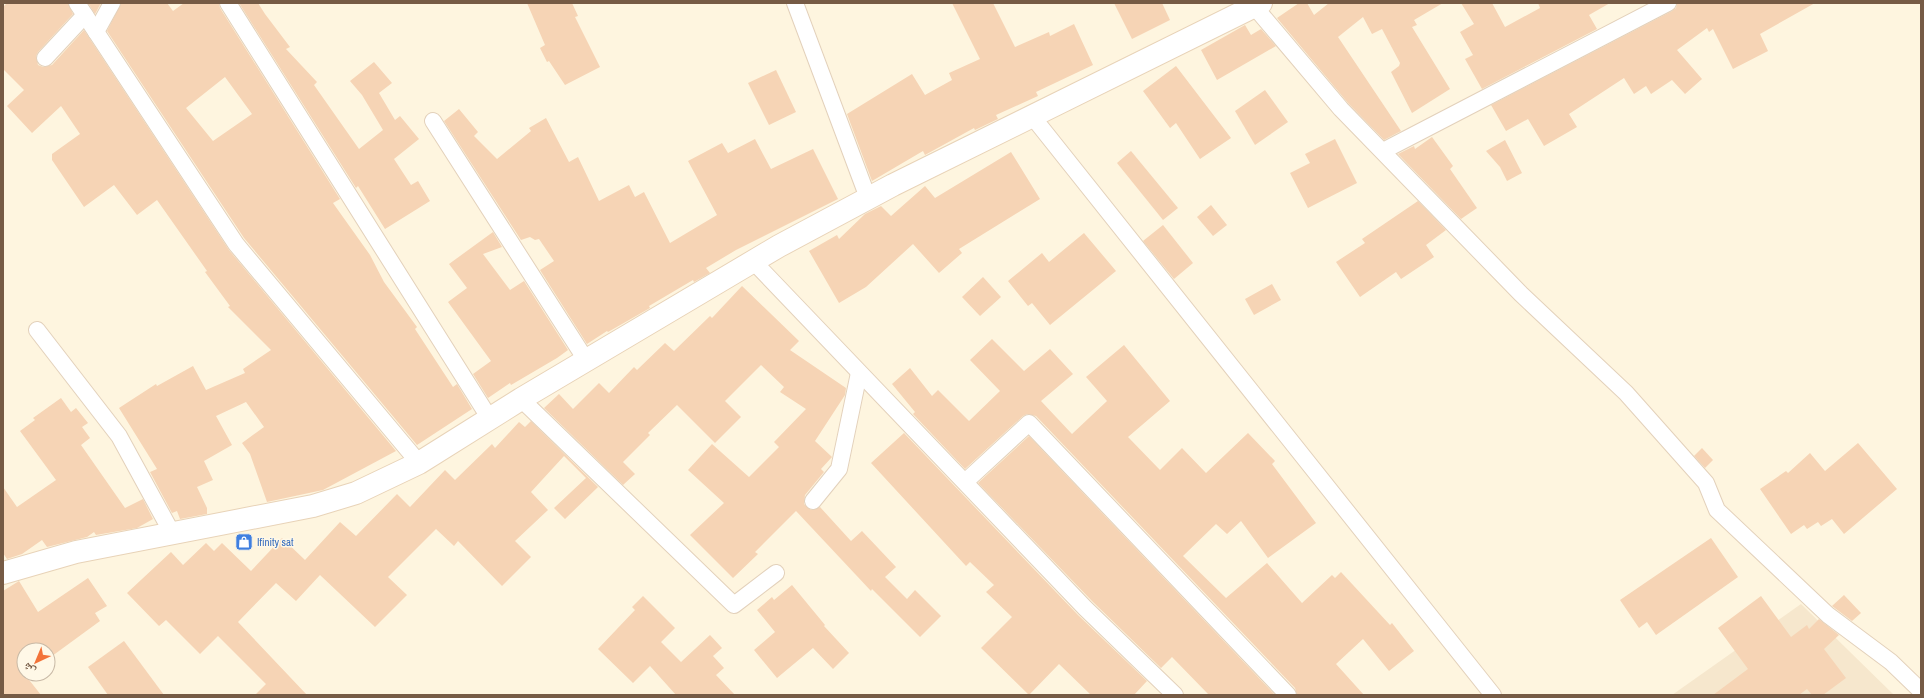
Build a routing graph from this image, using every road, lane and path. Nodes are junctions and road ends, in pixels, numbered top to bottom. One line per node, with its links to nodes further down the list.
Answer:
1 (112, 3): 7 (street)
2 (228, 3): 18 (street)
3 (795, 3): 12 (street)
4 (1668, 3): 11 (street)
5 (1258, 5): 9 (street); 11 (street)
6 (81, 9): 7 (street); 8 (street)
7 (96, 32): 19 (street)
8 (45, 58)
9 (1032, 116): 12 (street); 28 (street)
10 (433, 121): 15 (street)
11 (1383, 151): 25 (street)
12 (868, 198): 13 (street)
13 (753, 262): 15 (street); 16 (street)
14 (37, 330): 22 (street)
15 (586, 360): 17 (street)
16 (859, 373): 20 (street); 21 (street)
17 (521, 399): 18 (street); 24 (street)
18 (490, 418): 19 (street)
19 (419, 463): 22 (street)
20 (965, 482): 26 (street); 27 (street)
21 (813, 501)
22 (172, 533): 23 (street)
23 (3, 573)
24 (776, 573)
25 (1921, 691)
26 (1175, 695)
27 (1288, 695)
28 (1493, 695)

